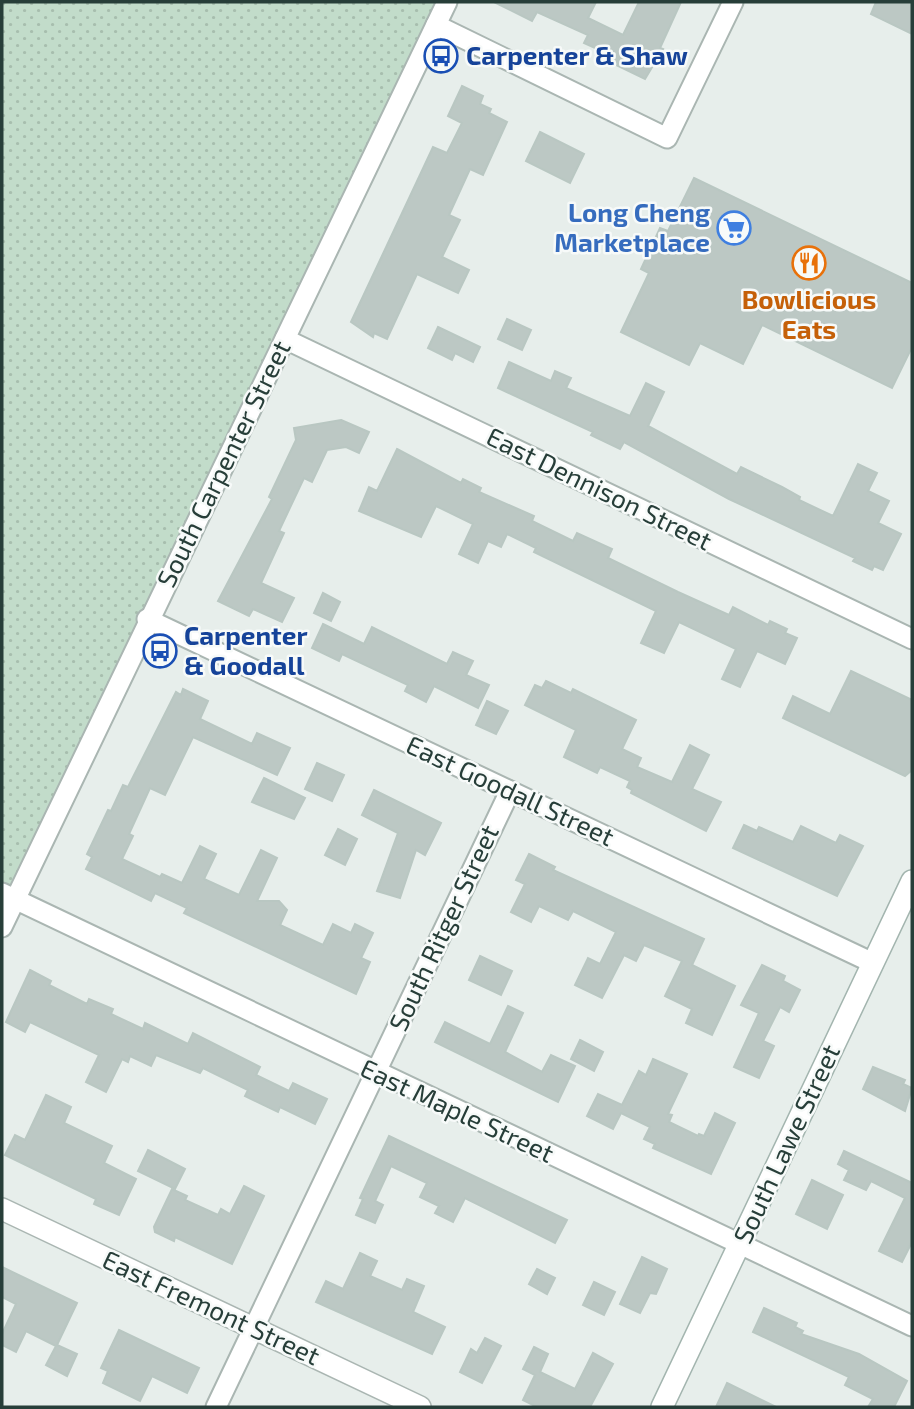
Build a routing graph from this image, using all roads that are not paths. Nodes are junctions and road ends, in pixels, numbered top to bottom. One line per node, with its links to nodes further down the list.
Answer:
1 (447, 2): 3 (street, South Carpenter Street)
2 (733, 2): 3 (street)
3 (436, 25): 4 (street, South Carpenter Street)
4 (285, 339): 5 (street, South Carpenter Street); 6 (street, East Dennison Street)
5 (148, 619): 7 (street, East Goodall Street); 9 (street, South Carpenter Street)
6 (912, 639)
7 (510, 791): 11 (street, East Goodall Street); 12 (street, South Ritger Street)
8 (912, 881): 11 (main road, South Lawe Street)
9 (8, 896): 10 (street, South Carpenter Street); 12 (street, East Maple Street)
10 (2, 927)
11 (873, 963): 14 (main road, South Lawe Street)
12 (375, 1072): 14 (street, East Maple Street); 16 (street, South Ritger Street)
13 (2, 1209): 16 (main road, East Fremont Street)
14 (740, 1244): 15 (street, East Maple Street); 19 (main road, South Lawe Street)
15 (912, 1326)
16 (253, 1329): 17 (street, South Ritger Street); 18 (main road, East Fremont Street)
17 (216, 1407)
18 (420, 1407)
19 (662, 1407)

